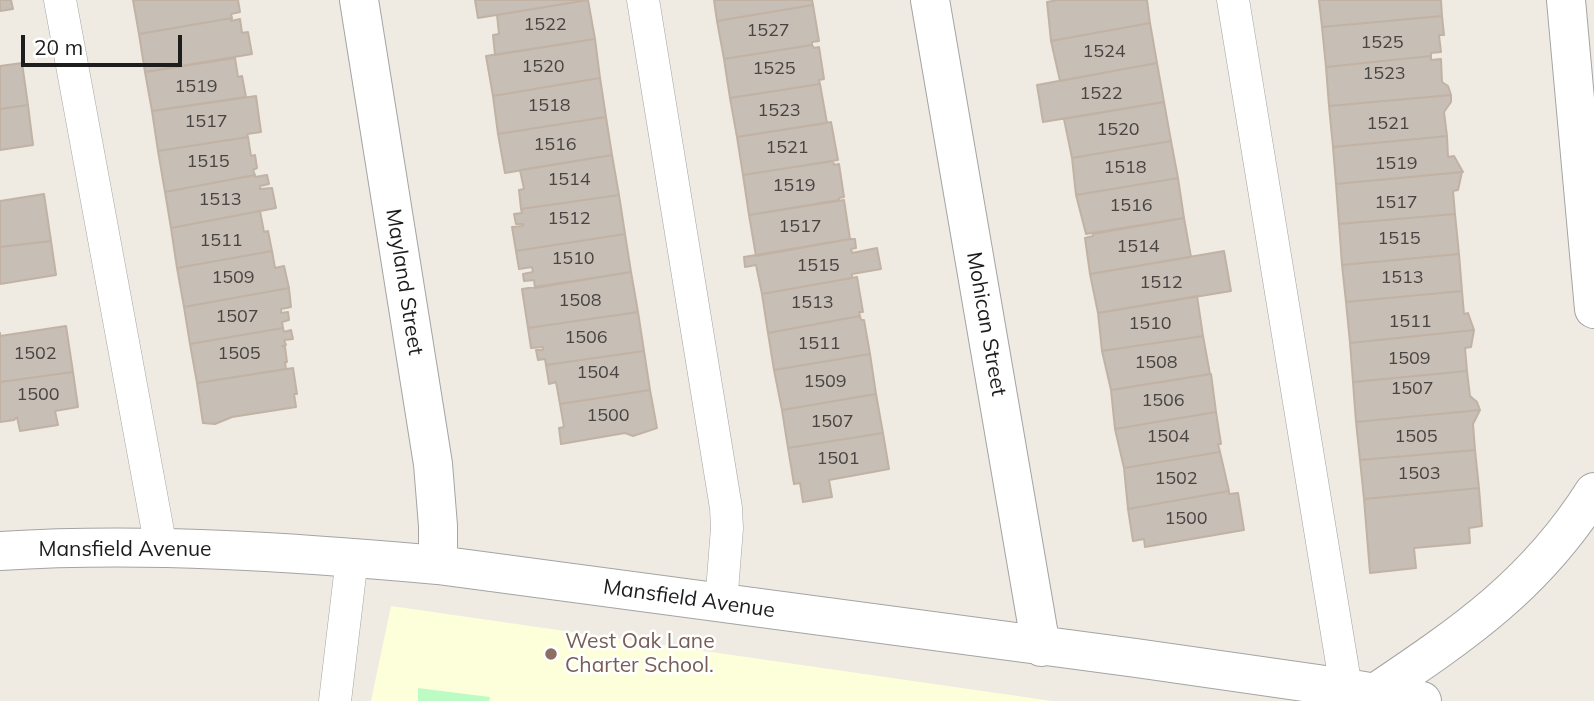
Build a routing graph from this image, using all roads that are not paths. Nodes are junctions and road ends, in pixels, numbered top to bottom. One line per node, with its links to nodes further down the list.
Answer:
1 (60, 0): 9 (lane)
2 (359, 0): 12 (street, Mayland Street)
3 (643, 0): 13 (lane)
4 (930, 0): 14 (street, Mohican Street)
5 (1233, 0): 15 (lane)
6 (1566, 0): 7 (street)
7 (1593, 292)
8 (1594, 492): 15 (street)
9 (161, 548): 10 (street, Mansfield Avenue); 11 (street, Mansfield Avenue)
10 (0, 551)
11 (352, 558): 12 (street, Mansfield Avenue); 16 (lane)
12 (438, 565): 13 (street, Mansfield Avenue)
13 (721, 604): 14 (street, Mansfield Avenue)
14 (1041, 647): 15 (street, Mansfield Avenue)
15 (1369, 694): 17 (street, Mansfield Avenue)
16 (335, 701)
17 (1422, 701)

